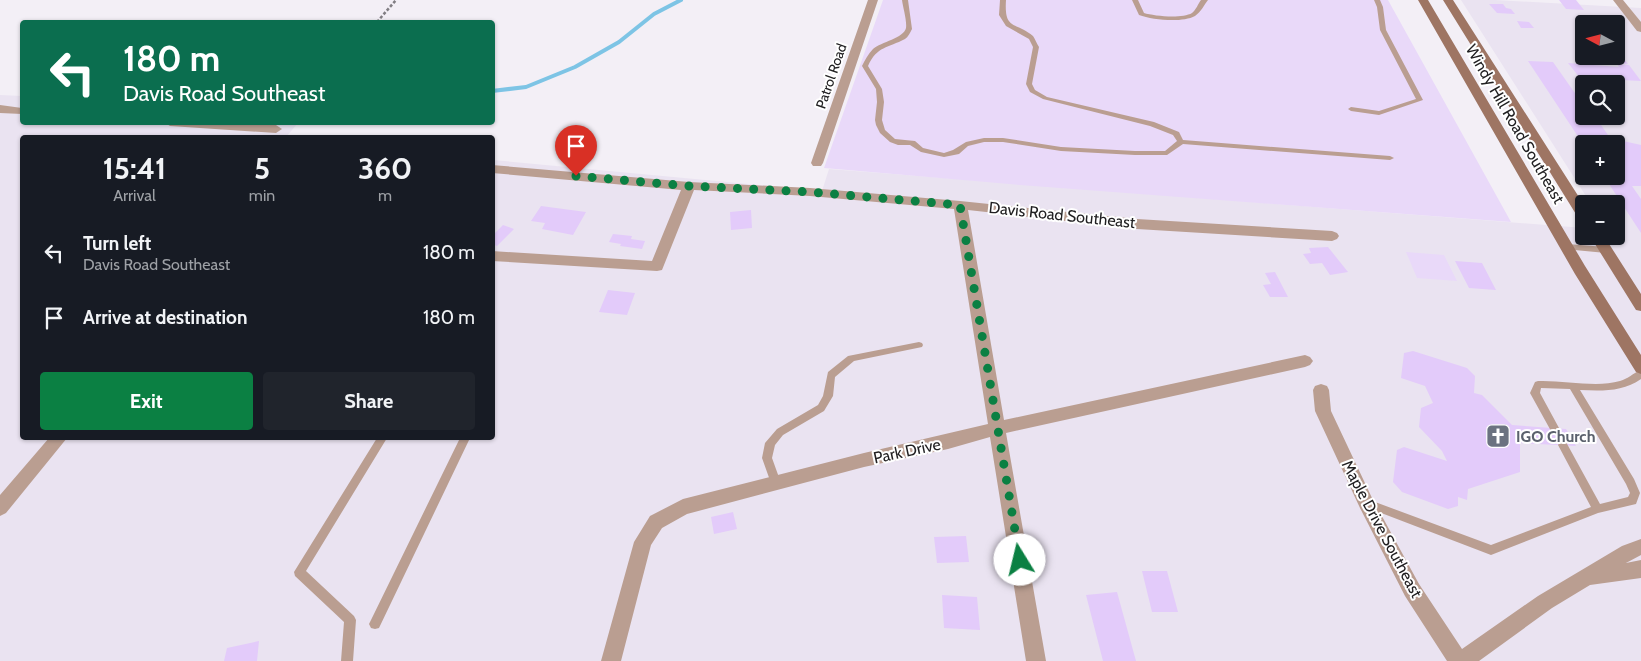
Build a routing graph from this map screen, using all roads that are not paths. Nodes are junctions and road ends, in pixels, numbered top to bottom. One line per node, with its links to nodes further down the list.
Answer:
1 (873, 0): 18 (street, Patrol Road)
2 (905, 0): 16 (lane)
3 (1003, 0): 16 (lane)
4 (1135, 0): 5 (lane)
5 (1205, 0)
6 (1377, 0): 11 (lane)
7 (1423, 0): 25 (main road, Windy Hill Road Southeast)
8 (1448, 0): 21 (main road, Windy Hill Road Southeast)
9 (1618, 0): 10 (street)
10 (1641, 29)
11 (1351, 109)
12 (0, 110): 13 (street)
13 (20, 111)
14 (215, 125): 15 (street)
15 (276, 129)
16 (1181, 142): 17 (lane)
17 (1390, 158)
18 (817, 163)
19 (495, 168): 20 (street, Davis Road Southeast)
20 (689, 186): 22 (street, Davis Road Southeast); 27 (street)
21 (1575, 202)
22 (960, 205): 23 (street, Davis Road Southeast); 35 (street)
23 (1332, 236)
24 (1603, 245): 26 (main road)
25 (1566, 247): 26 (lane); 31 (main road, Windy Hill Road Southeast)
26 (1606, 250): 28 (main road)
27 (495, 256)
28 (1641, 306)
29 (919, 345): 41 (lane)
30 (1305, 361): 35 (street, Park Drive)
31 (1641, 368)
32 (1641, 374): 33 (lane)
33 (1572, 385): 36 (lane); 44 (lane)
34 (1321, 390): 42 (street, Maple Drive Southeast)
35 (999, 428): 41 (street, Park Drive); 51 (street)
36 (1554, 428)
37 (57, 440): 43 (street)
38 (381, 440): 49 (lane)
39 (463, 440): 48 (lane)
40 (1563, 446): 44 (lane)
41 (776, 483): 50 (street, Park Drive)
42 (1366, 503): 44 (lane); 52 (street, Maple Drive Southeast)
43 (0, 508)
44 (1597, 509)
45 (1641, 547): 47 (street)
46 (1641, 569): 47 (street)
47 (1587, 578): 53 (street)
48 (375, 624)
49 (347, 661)
50 (611, 661)
51 (1036, 661)
52 (1458, 661)
53 (1462, 661)

